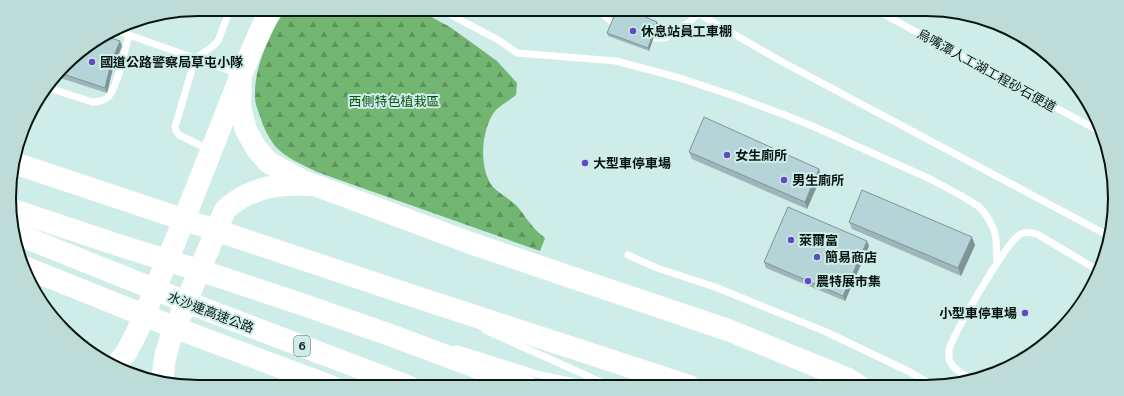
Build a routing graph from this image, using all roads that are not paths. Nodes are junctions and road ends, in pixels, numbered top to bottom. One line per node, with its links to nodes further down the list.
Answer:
1 (227, 16): 12 (lane)
2 (267, 16): 13 (highway)
3 (453, 16): 23 (lane)
4 (605, 16): 8 (lane)
5 (696, 16): 11 (lane)
6 (702, 16): 20 (lane)
7 (887, 16): 15 (lane, 烏嘴潭人工湖工程砂石便道)
8 (613, 23)
9 (123, 33): 10 (lane)
10 (129, 35): 12 (lane); 14 (lane)
11 (654, 38)
12 (195, 59): 13 (lane); 16 (lane)
13 (241, 75): 16 (highway); 18 (highway)
14 (53, 89)
15 (1094, 128)
16 (211, 150): 30 (highway)
17 (19, 166): 26 (highway)
18 (316, 186): 32 (highway); 39 (highway)
19 (16, 211): 29 (highway)
20 (1105, 234)
21 (19, 235): 34 (highway, 水沙連高速公路 / 6)
22 (628, 255): 40 (lane)
23 (997, 263): 24 (lane); 31 (lane)
24 (1094, 268)
25 (31, 270): 33 (highway, 水沙連高速公路 / 6)
26 (401, 292): 27 (lane); 38 (highway)
27 (460, 319)
28 (474, 325): 37 (lane)
29 (390, 335): 35 (highway); 36 (lane)
30 (119, 361)
31 (966, 376)
32 (163, 377)
33 (314, 380)
34 (394, 380)
35 (511, 380)
36 (565, 380)
37 (597, 380)
38 (671, 380)
39 (850, 380)
40 (924, 380)

